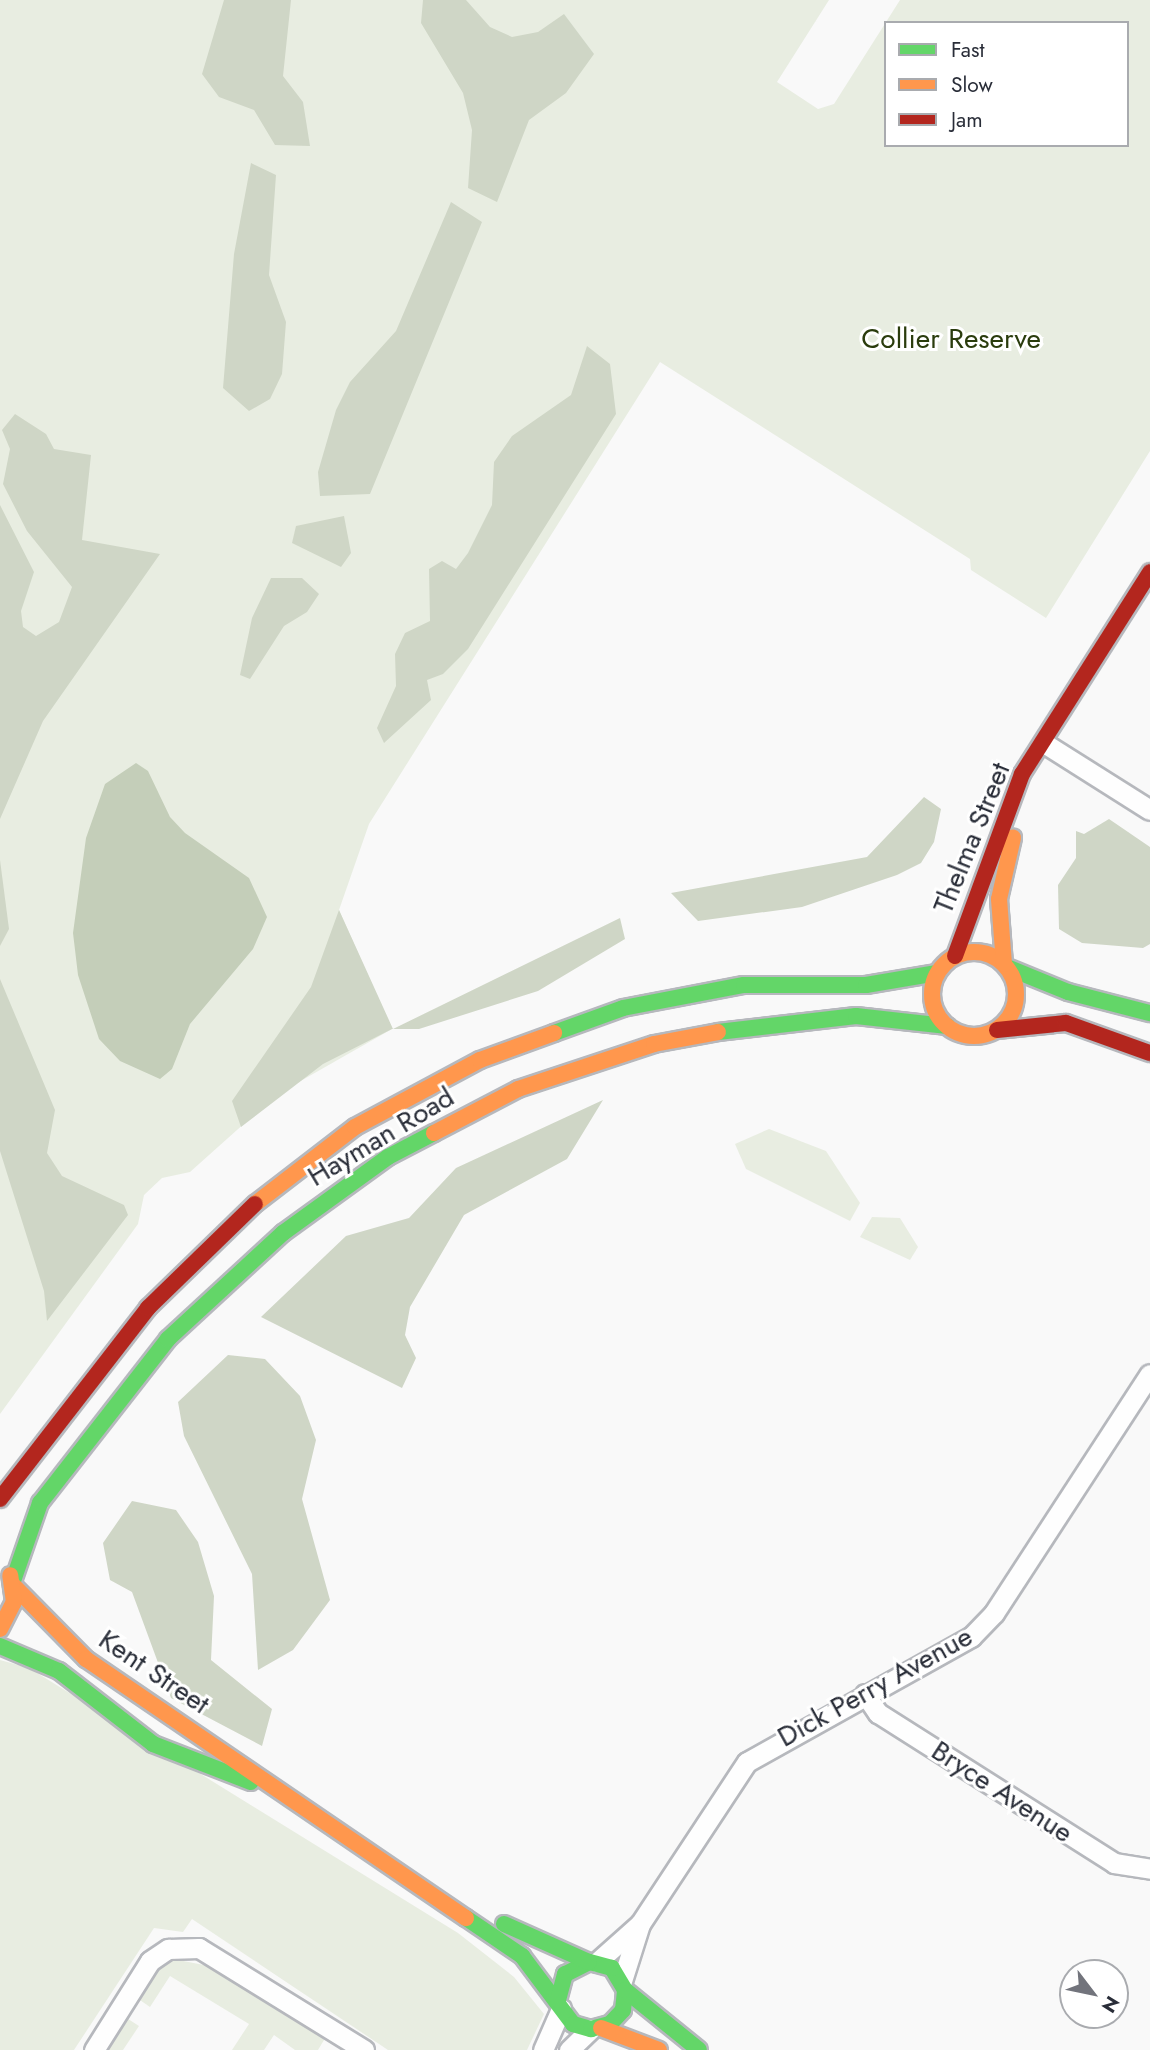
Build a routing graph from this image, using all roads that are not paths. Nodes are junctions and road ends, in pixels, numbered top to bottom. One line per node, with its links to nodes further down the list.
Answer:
1 (1150, 572): 2 (main road, Thelma Street)
2 (1044, 743): 3 (street); 4 (main road, Thelma Street); 5 (main road, Thelma Street)
3 (1150, 810)
4 (955, 956): 5 (main road); 6 (main road)
5 (1006, 966): 7 (main road); 9 (main road)
6 (937, 973): 8 (main road); 12 (main road, Hayman Road)
7 (1150, 1013)
8 (947, 1027): 9 (main road); 14 (main road, Hayman Road)
9 (997, 1030): 10 (main road)
10 (1150, 1053)
11 (1150, 1374): 17 (street, Dick Perry Avenue)
12 (0, 1499)
13 (0, 1560): 14 (main road, Kent Street)
14 (13, 1584): 15 (main road, Hayman Road); 18 (main road, Kent Street)
15 (0, 1629)
16 (0, 1646): 18 (main road, Kent Street)
17 (865, 1694): 19 (street, Bryce Avenue); 21 (street, Dick Perry Avenue)
18 (274, 1791): 20 (main road, Kent Street)
19 (1150, 1869)
20 (439, 1897): 22 (main road, Kent Street); 24 (main road, Kent Street)
21 (640, 1924): 22 (street, Dick Perry Avenue); 23 (street, Dick Perry Avenue)
22 (593, 1962): 23 (main road); 24 (main road)
23 (624, 1985): 25 (main road); 32 (main road)
24 (560, 2004): 25 (main road); 29 (street)
25 (596, 2029): 30 (street); 31 (main road)
26 (334, 2042): 27 (street); 28 (street)
27 (94, 2050)
28 (364, 2050)
29 (543, 2050)
30 (569, 2050)
31 (659, 2050)
32 (699, 2050)

